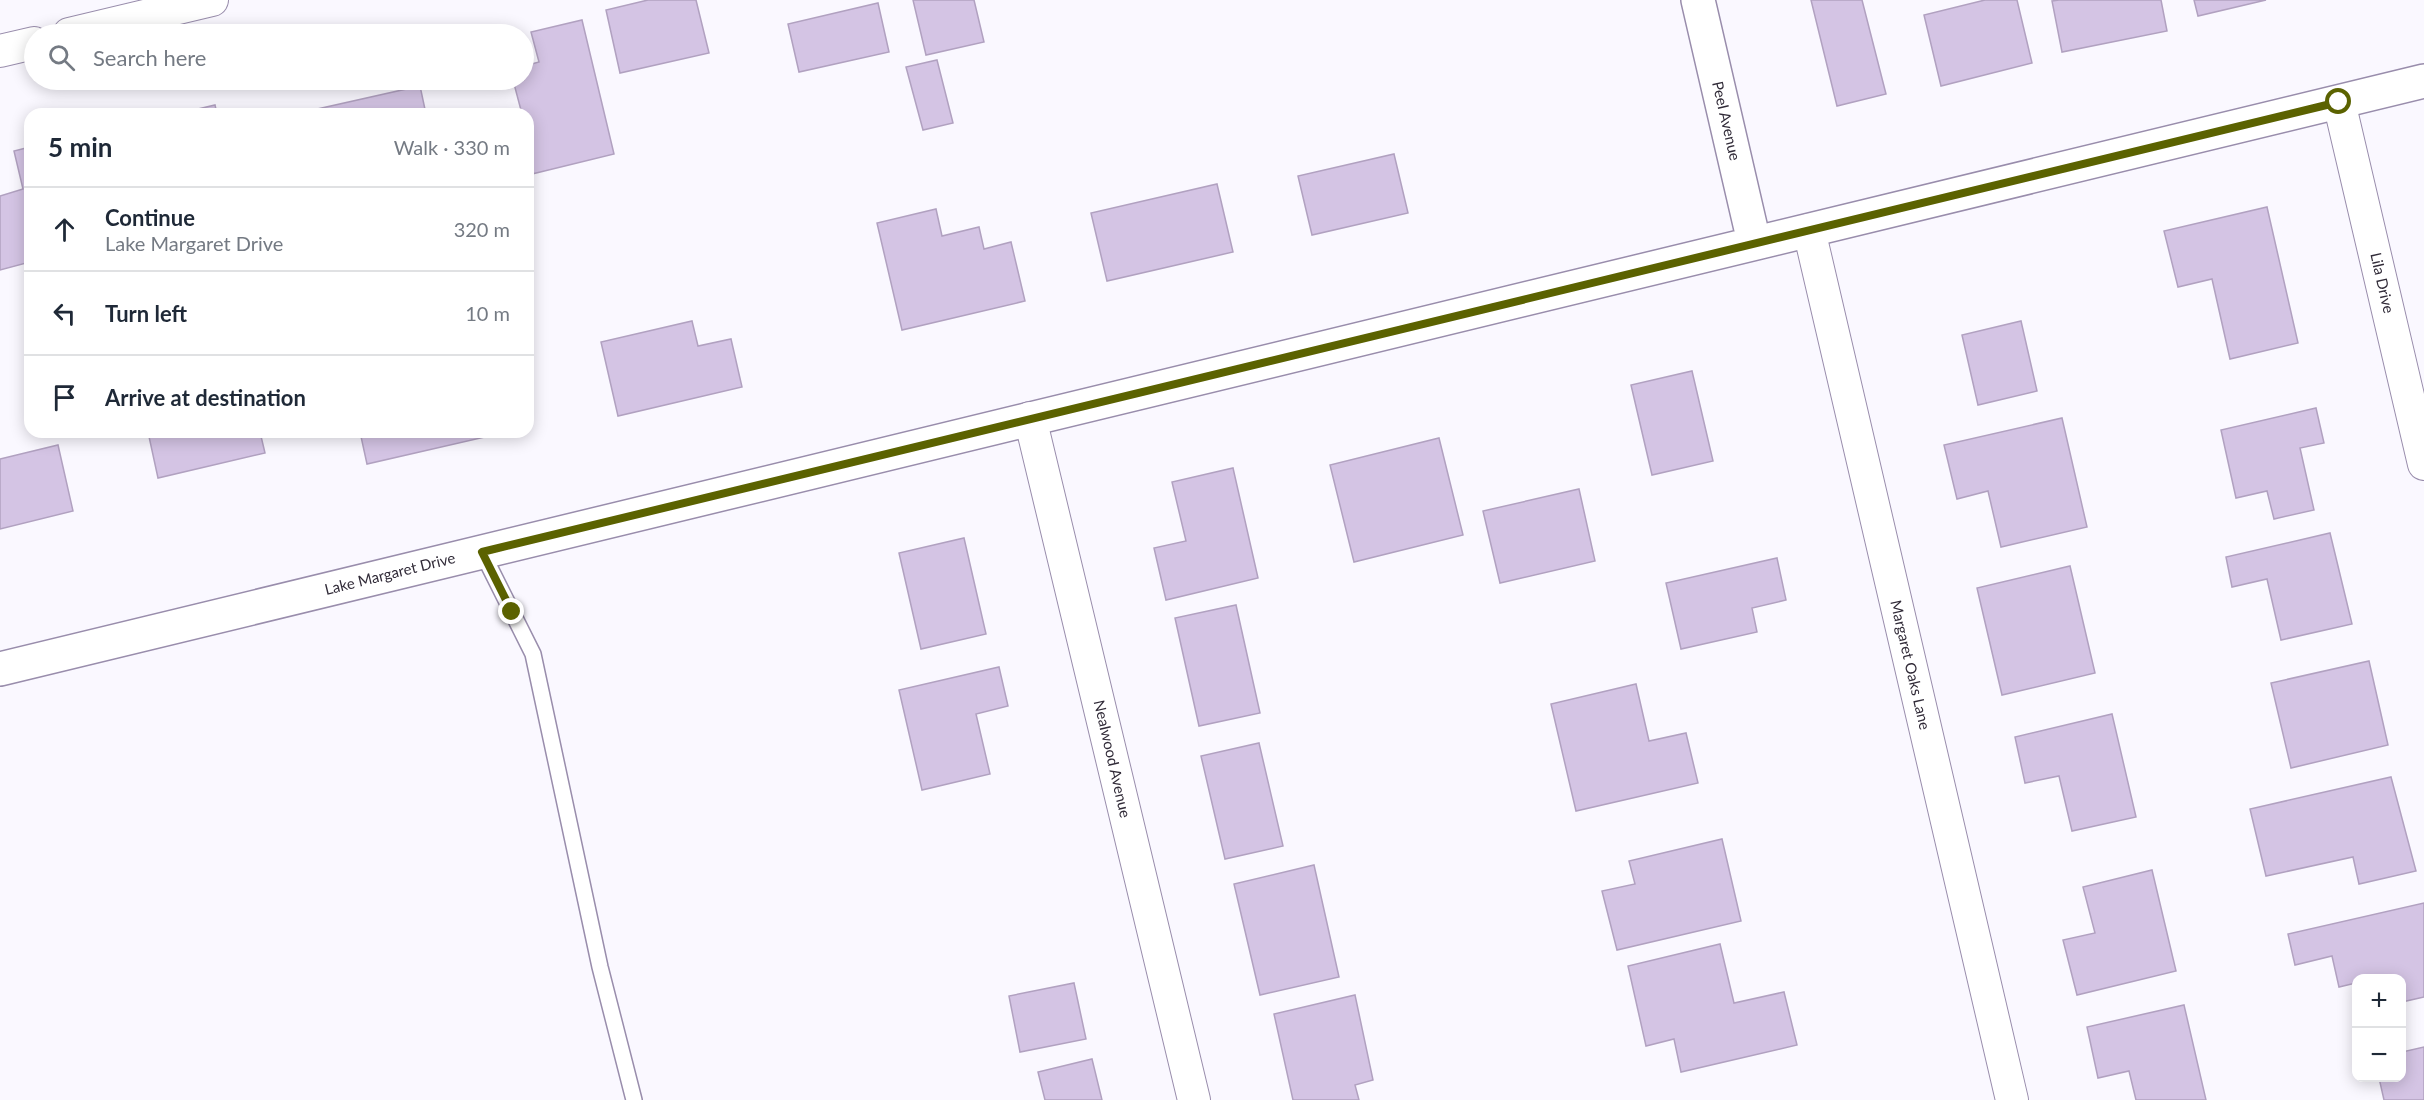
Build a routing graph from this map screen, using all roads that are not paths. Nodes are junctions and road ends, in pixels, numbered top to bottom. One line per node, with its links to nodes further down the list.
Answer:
1 (212, 0): 3 (street)
2 (1698, 0): 9 (street, Peel Avenue)
3 (111, 24)
4 (24, 45): 5 (street)
5 (0, 51)
6 (2424, 81): 7 (street, Lake Margaret Drive)
7 (2339, 102): 8 (street, Lake Margaret Drive); 11 (street, Lila Drive)
8 (1809, 230): 9 (street, Lake Margaret Drive); 16 (street, Margaret Oaks Lane)
9 (1754, 242): 10 (street, Lake Margaret Drive)
10 (1030, 418): 12 (street, Lake Margaret Drive); 15 (street, Nealwood Avenue)
11 (2424, 464)
12 (482, 552): 13 (street, Lake Margaret Drive); 14 (lane)
13 (0, 669)
14 (634, 1100)
15 (1194, 1100)
16 (2012, 1100)

